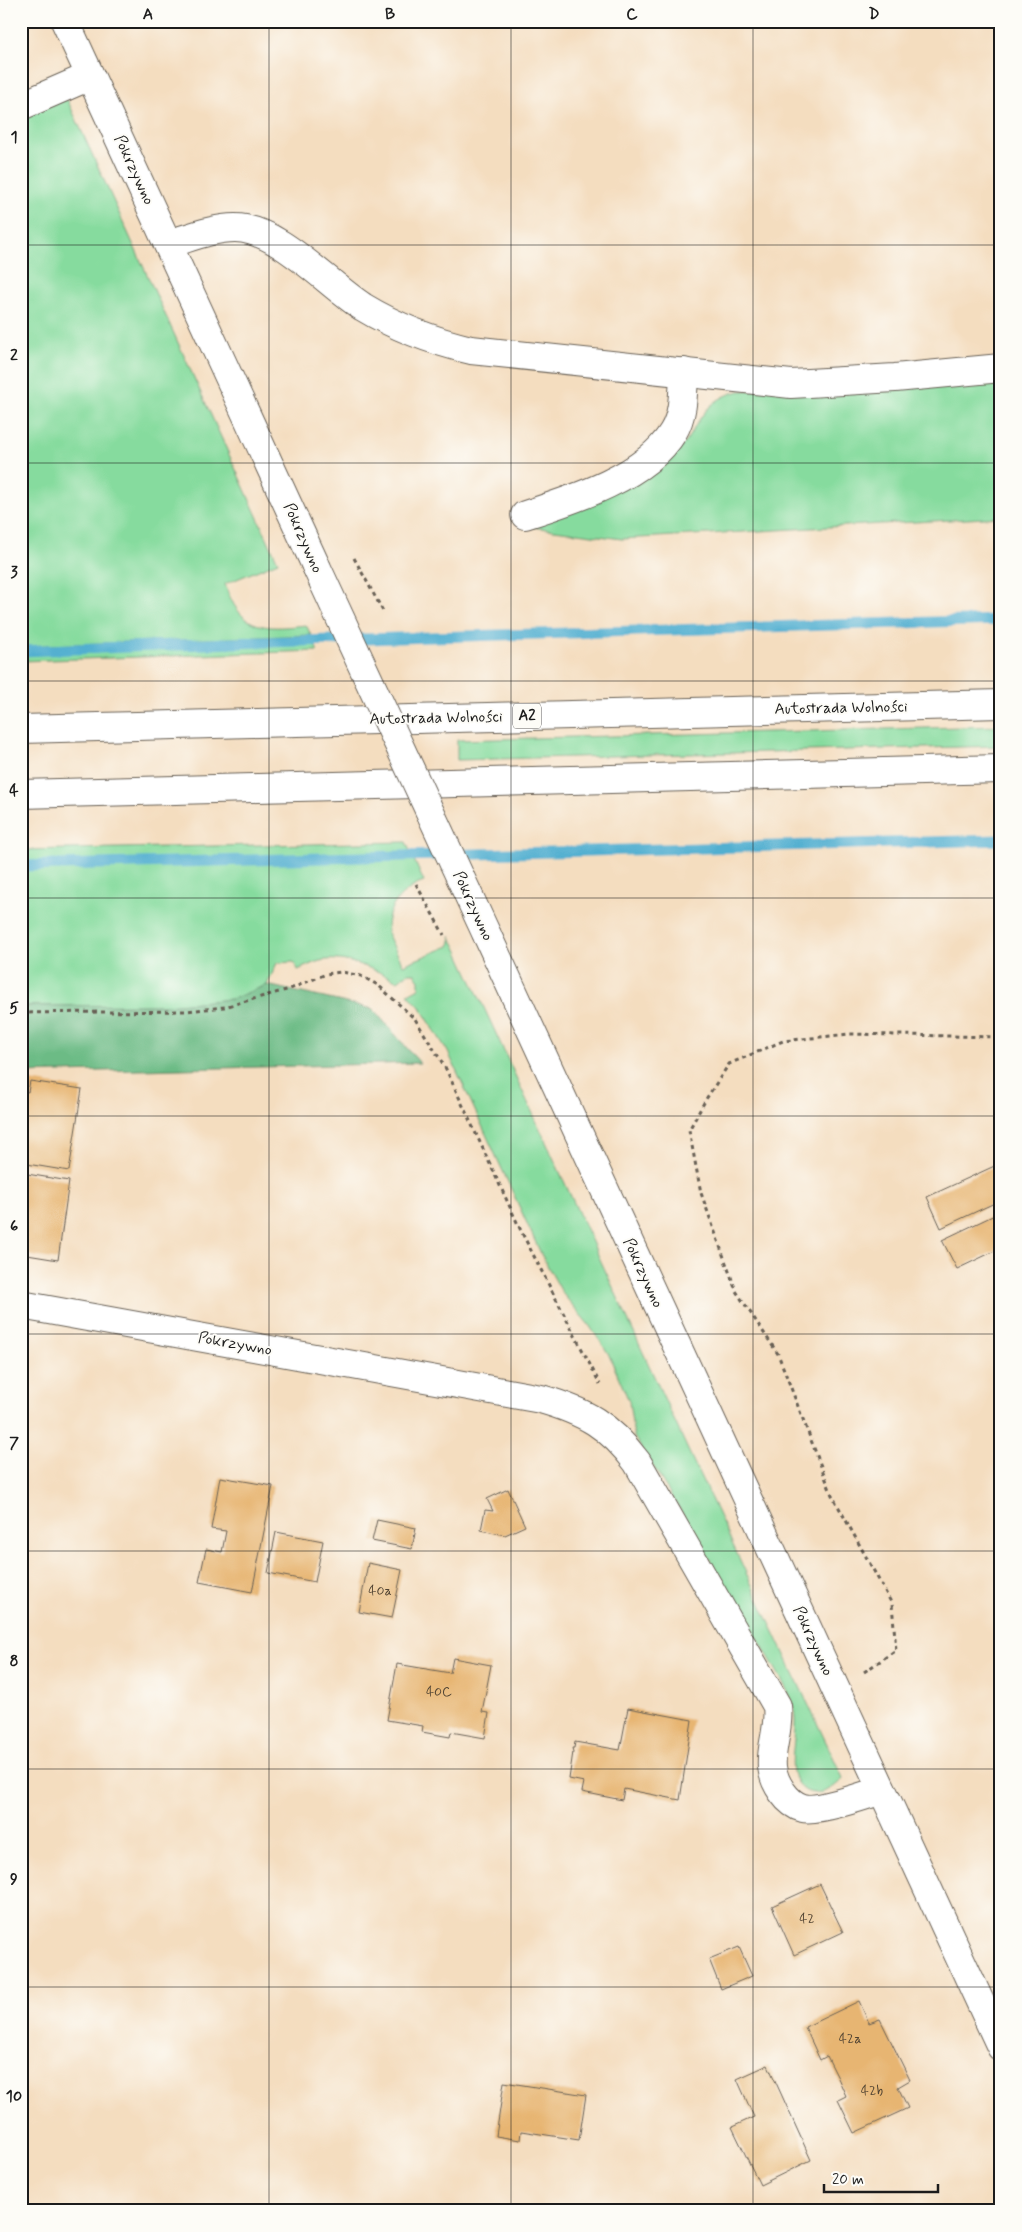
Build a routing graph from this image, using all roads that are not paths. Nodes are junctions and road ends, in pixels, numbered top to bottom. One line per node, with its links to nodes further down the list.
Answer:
1 (65, 21): 2 (main road, Pokrzywno)
2 (90, 76): 3 (main road); 4 (main road, Pokrzywno)
3 (21, 106)
4 (168, 244): 6 (main road); 13 (main road, Pokrzywno, bridge)
5 (1001, 368): 6 (main road)
6 (684, 372): 7 (main road)
7 (525, 516)
8 (1001, 704): 9 (main road, Autostrada Wolności / A2)
9 (21, 729)
10 (1001, 769): 11 (main road)
11 (21, 794)
12 (21, 1305): 13 (main road, Pokrzywno)
13 (882, 1790): 14 (main road, Pokrzywno)
14 (1001, 2047)

